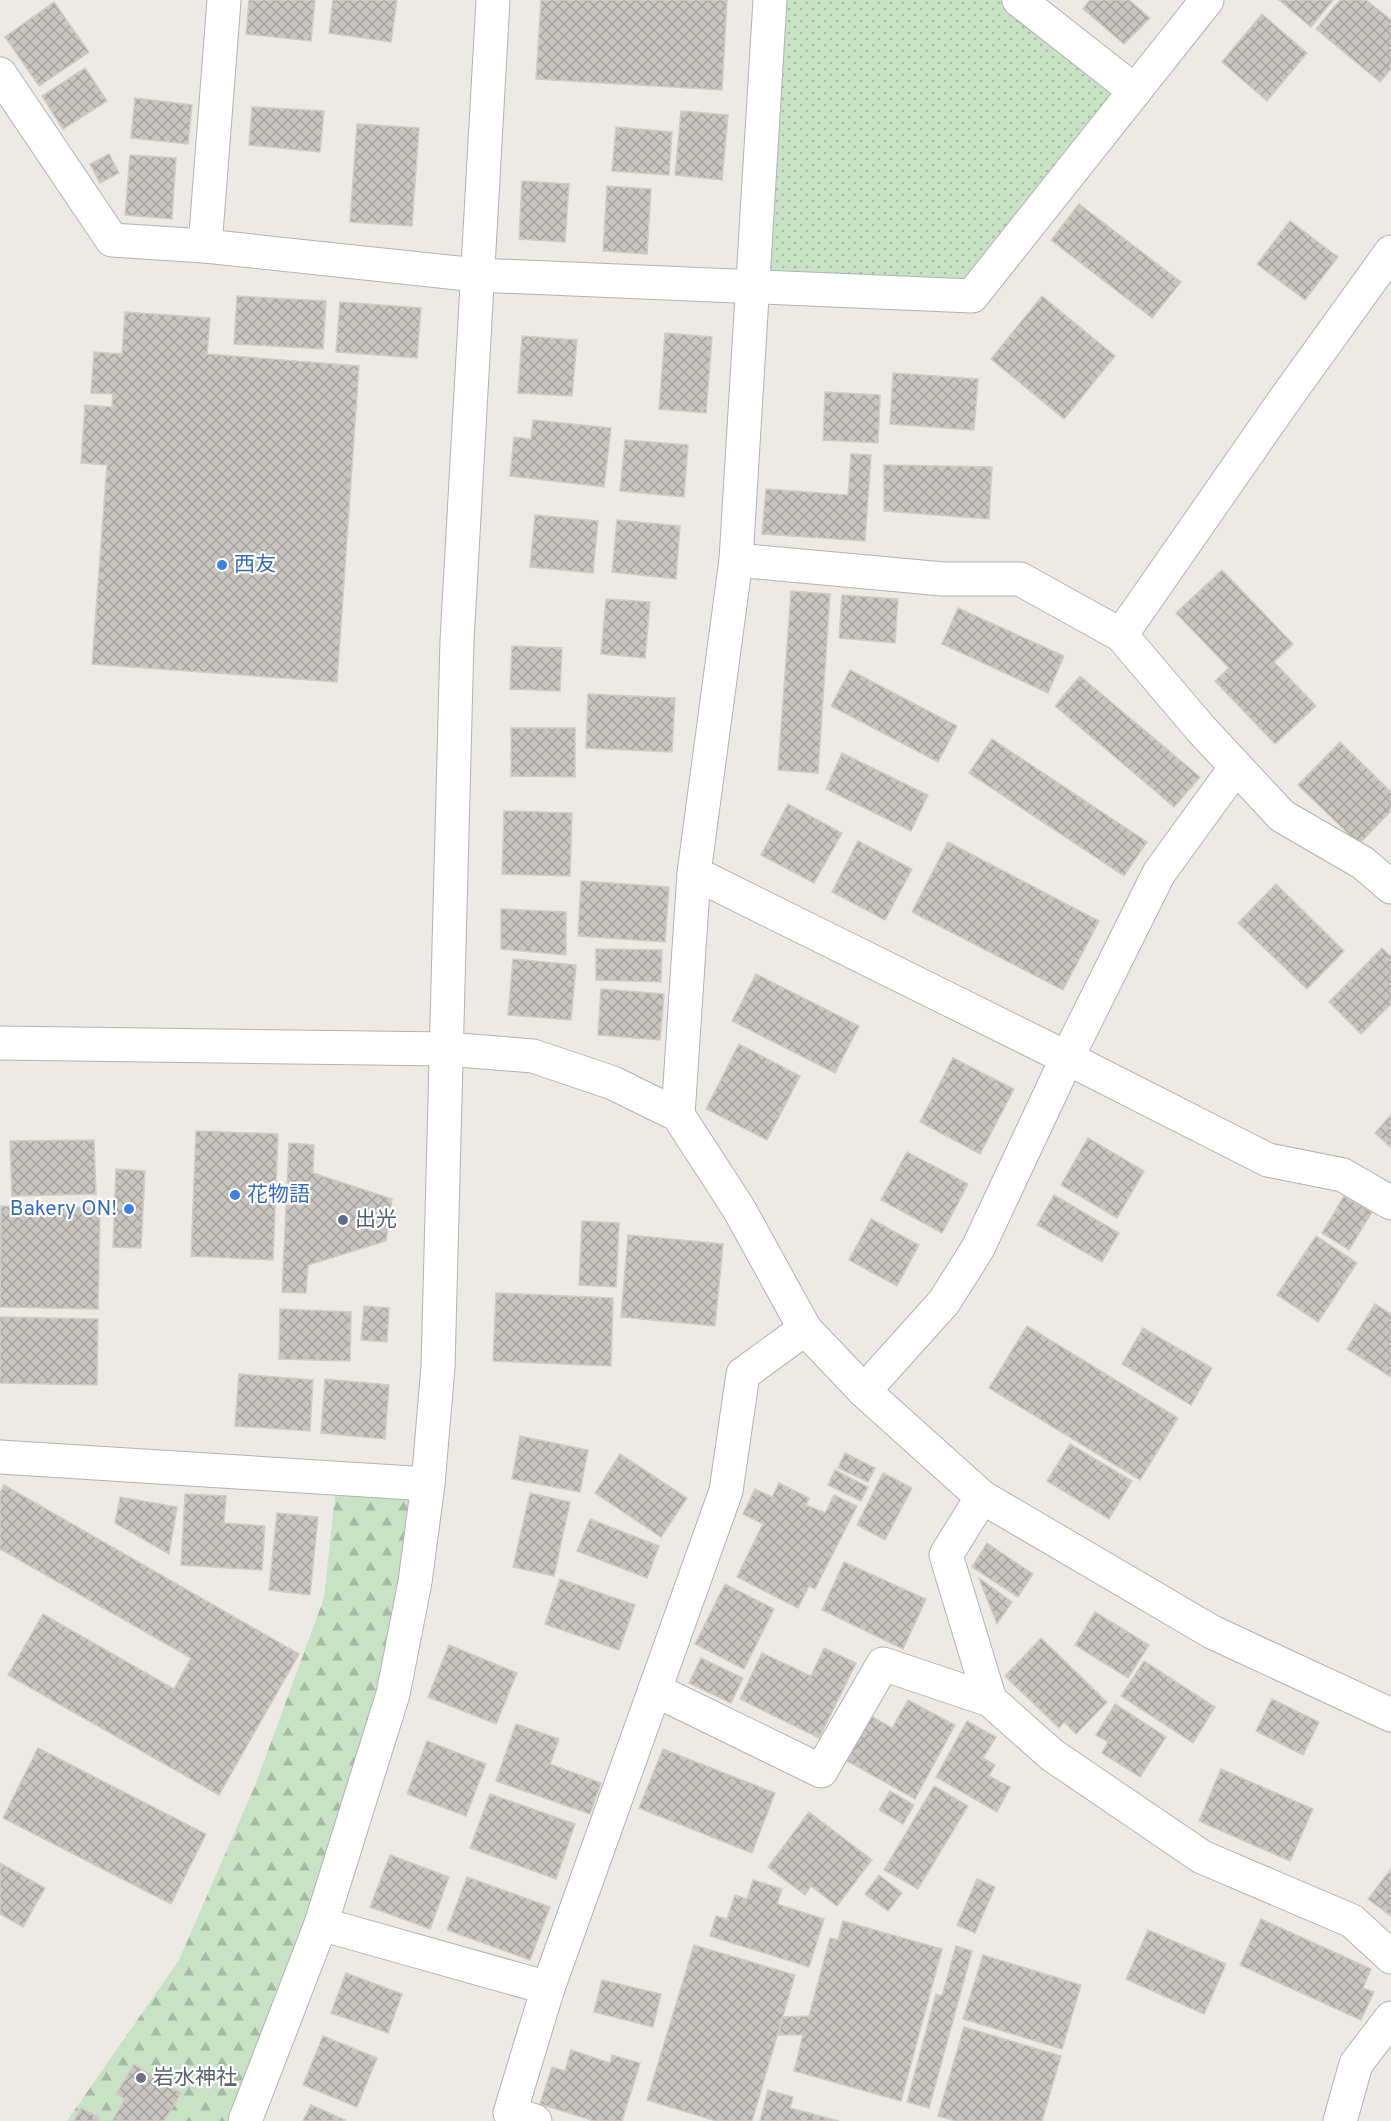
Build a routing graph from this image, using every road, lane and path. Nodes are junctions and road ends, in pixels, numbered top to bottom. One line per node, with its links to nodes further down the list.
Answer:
1 (224, 0): 8 (street)
2 (493, 0): 10 (street)
3 (770, 0): 11 (street)
4 (1019, 0): 7 (street)
5 (1207, 0): 7 (street)
6 (0, 74): 8 (street)
7 (1135, 92): 11 (street)
8 (205, 246): 10 (street)
9 (1391, 252): 13 (street)
10 (477, 275): 11 (street); 18 (street)
11 (753, 287): 12 (street)
12 (736, 560): 13 (street); 15 (street)
13 (1121, 635): 14 (street)
14 (1236, 767): 16 (street); 19 (street)
15 (694, 873): 19 (street); 20 (street)
16 (1391, 887)
17 (0, 1043): 18 (street)
18 (446, 1049): 20 (street); 25 (street)
19 (1067, 1058): 21 (street); 23 (street)
20 (678, 1115): 22 (street)
21 (1391, 1203)
22 (806, 1329): 23 (street); 27 (street)
23 (864, 1391): 26 (street)
24 (0, 1457): 25 (street)
25 (428, 1484): 30 (street)
26 (982, 1497): 28 (street); 29 (street)
27 (656, 1690): 28 (street); 32 (street)
28 (990, 1700): 31 (street)
29 (1391, 1714)
30 (321, 1924): 32 (street); 34 (street)
31 (1391, 1957)
32 (548, 1989): 35 (street)
33 (1391, 2018): 36 (street)
34 (245, 2121)
35 (535, 2121)
36 (1340, 2121)

